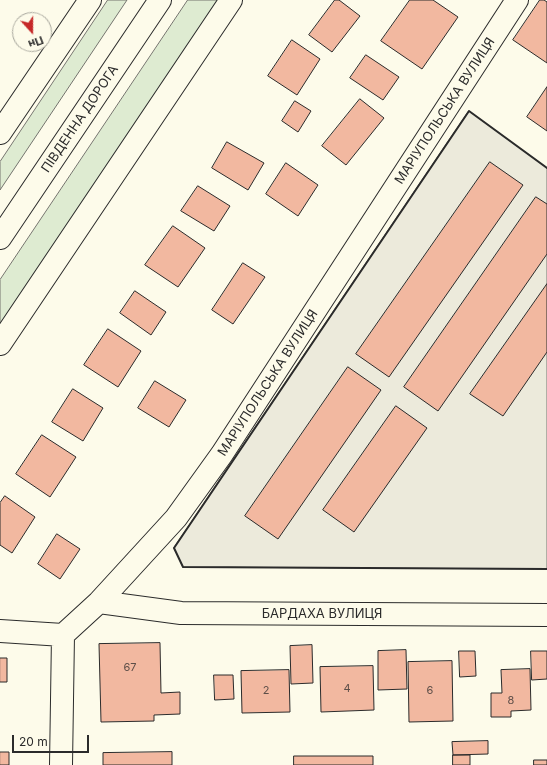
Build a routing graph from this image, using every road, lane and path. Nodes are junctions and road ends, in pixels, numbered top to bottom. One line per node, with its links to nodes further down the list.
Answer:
1 (90, 0): 5 (street)
2 (160, 0): 6 (street, ПІВДЕННА ДОРОГА)
3 (231, 0): 7 (street)
4 (517, 0): 8 (street, МАРІУПОЛЬСЬКА ВУЛИЦЯ)
5 (0, 133)
6 (0, 238)
7 (0, 344)
8 (98, 602): 9 (street, БАРДАХА ВУЛИЦЯ); 11 (street, МАРІУПОЛЬСЬКА ВУЛИЦЯ)
9 (547, 615)
10 (0, 631): 11 (street)
11 (63, 635): 12 (street)
12 (61, 765)

